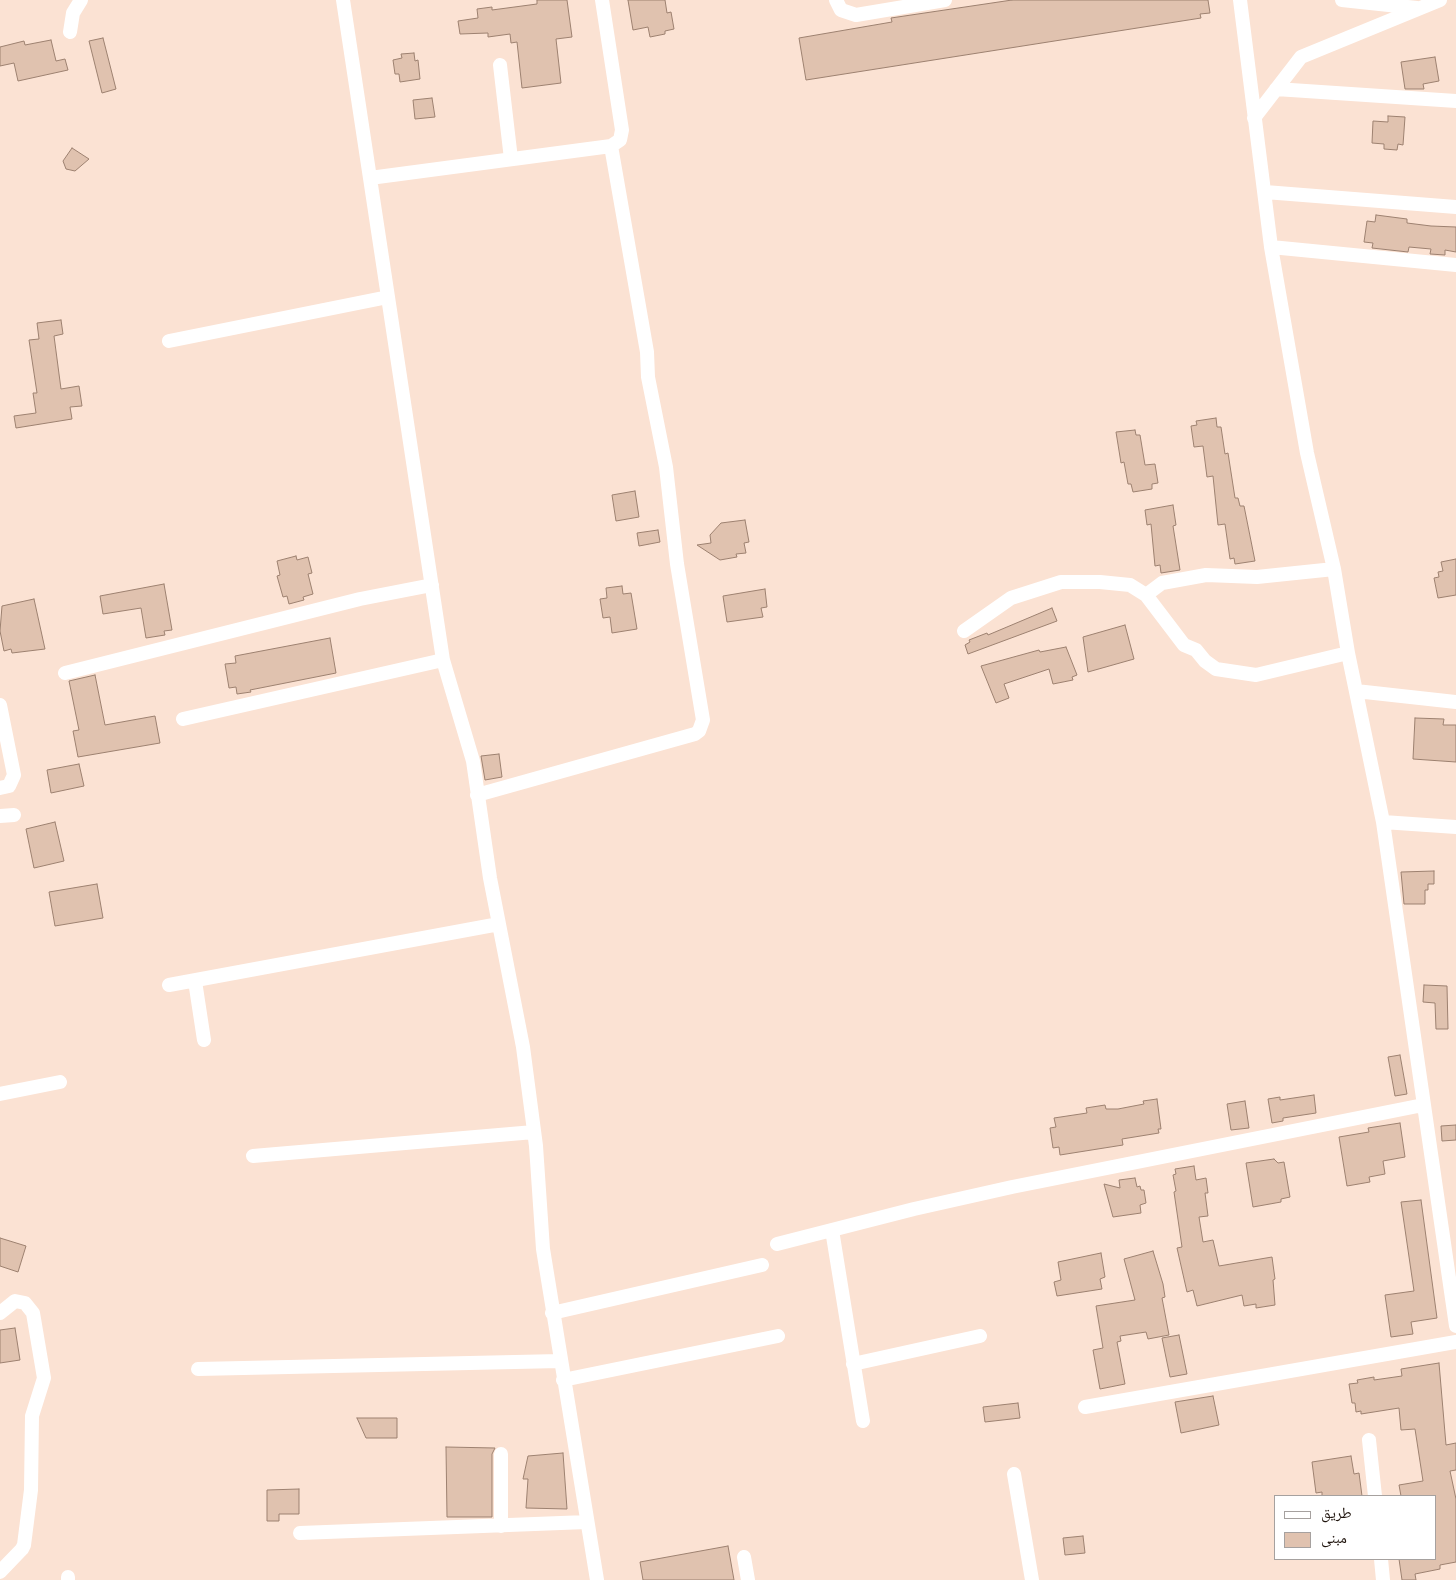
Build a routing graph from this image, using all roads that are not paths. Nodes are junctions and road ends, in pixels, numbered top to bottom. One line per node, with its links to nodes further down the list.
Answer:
1 (81, 0): 10 (street)
2 (344, 0): 17 (street)
3 (602, 0): 15 (street)
4 (836, 0): 5 (street)
5 (945, 0)
6 (1240, 0): 14 (street)
7 (1342, 0): 9 (street)
8 (1440, 0): 9 (street)
9 (1420, 8): 12 (street)
10 (70, 32)
11 (500, 65): 16 (street)
12 (1276, 89): 13 (street); 14 (street)
13 (1456, 101)
14 (1254, 118): 18 (street)
15 (611, 146): 16 (street); 36 (street)
16 (511, 159): 17 (street)
17 (370, 178): 22 (street)
18 (1265, 192): 19 (street); 20 (street)
19 (1456, 207)
20 (1271, 247): 21 (street); 24 (street)
21 (1456, 265)
22 (388, 297): 23 (street); 25 (street)
23 (169, 341)
24 (1334, 569): 26 (street); 28 (street)
25 (432, 585): 29 (street); 30 (street)
26 (1146, 595): 27 (street); 28 (street)
27 (964, 631)
28 (1348, 653): 31 (street)
29 (443, 660): 34 (street); 36 (street)
30 (65, 673)
31 (1356, 691): 32 (street); 37 (street)
32 (1456, 702)
33 (0, 705): 35 (street)
34 (183, 719)
35 (0, 788)
36 (477, 795): 39 (street)
37 (1383, 822): 38 (street); 45 (street)
38 (1456, 827)
39 (499, 924): 40 (street); 46 (street)
40 (195, 981): 41 (street); 42 (street)
41 (169, 985)
42 (204, 1040)
43 (60, 1082): 44 (street)
44 (0, 1094)
45 (1423, 1105): 48 (street); 53 (street)
46 (534, 1132): 47 (street); 52 (street)
47 (253, 1156)
48 (832, 1230): 49 (street); 58 (street)
49 (777, 1244)
50 (762, 1265): 52 (street)
51 (0, 1313): 72 (street)
52 (552, 1313): 57 (street)
53 (1456, 1326)
54 (778, 1336): 60 (street)
55 (980, 1336): 58 (street)
56 (1456, 1342): 61 (street)
57 (560, 1361): 59 (street); 60 (street)
58 (853, 1364): 62 (street)
59 (198, 1369)
60 (563, 1380): 67 (street)
61 (1085, 1407)
62 (863, 1421)
63 (1369, 1440): 66 (street)
64 (501, 1454): 68 (street)
65 (1014, 1474): 75 (street)
66 (1375, 1495)
67 (587, 1522): 68 (street); 73 (street)
68 (500, 1526): 69 (street)
69 (300, 1533)
70 (744, 1557): 74 (street)
71 (1381, 1560): 76 (street)
72 (0, 1572)
73 (597, 1580)
74 (748, 1580)
75 (1032, 1580)
76 (1383, 1580)

